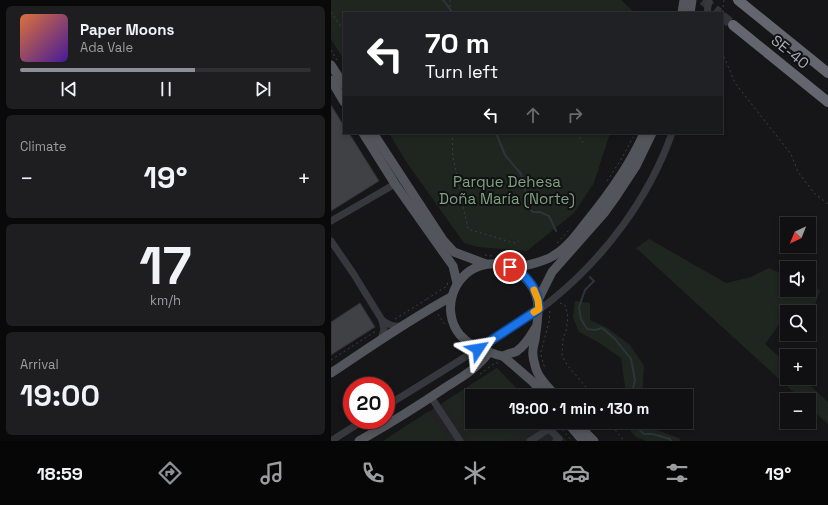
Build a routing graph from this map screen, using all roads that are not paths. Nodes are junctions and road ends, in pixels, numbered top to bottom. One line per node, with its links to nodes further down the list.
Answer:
1 (692, 0): 4 (main road)
2 (709, 0): 5 (street, bridge)
3 (738, 0): 8 (highway, SE-40 / SE-40)
4 (686, 8)
5 (707, 12)
6 (733, 25): 11 (highway, SE-40 / SE-40)
7 (331, 64): 10 (main road)
8 (826, 71)
9 (331, 80): 12 (main road)
10 (343, 83)
11 (815, 92): 13 (highway, SE-40 / SE-40); 14 (highway)
12 (343, 100)
13 (828, 102)
14 (828, 106)
15 (364, 134): 20 (main road)
16 (374, 134): 23 (main road)
17 (643, 134): 24 (main road)
18 (652, 134): 27 (main road)
19 (672, 134): 28 (street)
20 (395, 184): 21 (street); 25 (main road)
21 (331, 221)
22 (331, 241): 29 (street)
23 (486, 264): 24 (main road); 25 (main road)
24 (515, 269): 27 (main road)
25 (457, 283): 26 (main road)
26 (451, 297): 30 (main road); 33 (main road)
27 (538, 300): 28 (main road)
28 (539, 309): 31 (main road); 33 (street)
29 (384, 323): 30 (street); 32 (street)
30 (402, 326): 32 (main road)
31 (536, 327): 35 (main road); 38 (main road)
32 (381, 340): 36 (main road)
33 (478, 349): 34 (main road); 40 (street)
34 (489, 352): 35 (main road); 39 (main road)
35 (501, 360): 37 (main road)
36 (331, 373)
37 (539, 389)
38 (550, 389)
39 (431, 397): 45 (main road); 46 (street)
40 (395, 400)
41 (350, 429): 44 (street)
42 (573, 429): 49 (main road)
43 (583, 429): 50 (main road)
44 (331, 441)
45 (359, 441)
46 (460, 441)
47 (530, 441): 48 (street)
48 (556, 441)
49 (583, 441)
50 (594, 441)

